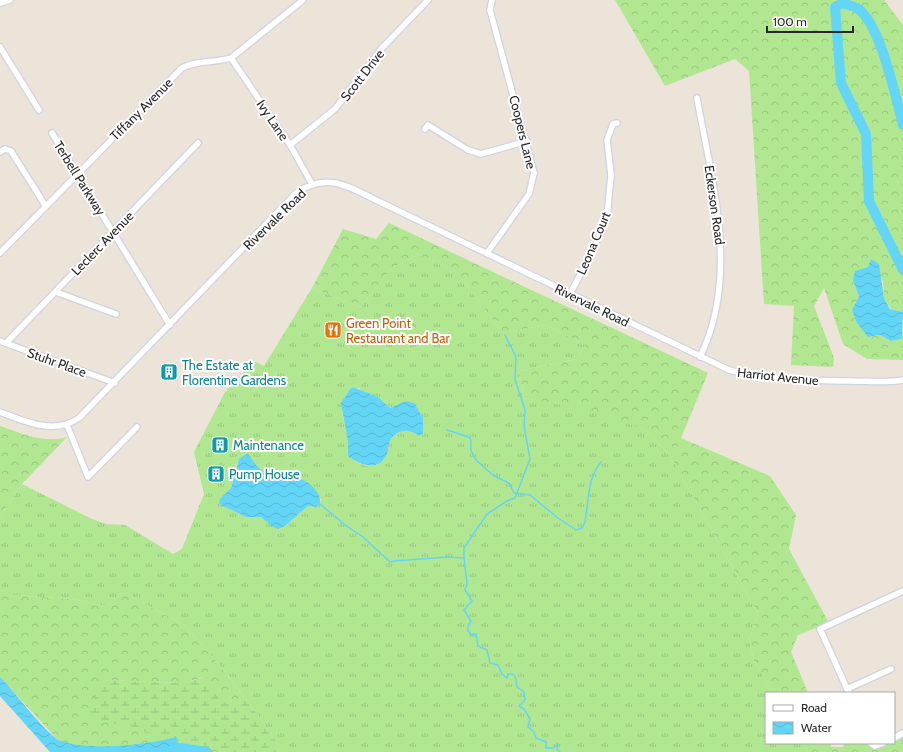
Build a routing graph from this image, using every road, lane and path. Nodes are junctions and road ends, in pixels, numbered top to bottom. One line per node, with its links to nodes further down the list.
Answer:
1 (10, 0): 6 (street)
2 (303, 0): 9 (street, Tiffany Avenue)
3 (428, 0): 17 (street, Scott Drive)
4 (487, 0): 7 (street)
5 (492, 0): 7 (street)
6 (0, 3)
7 (490, 6): 15 (street, Coopers Lane)
8 (0, 47): 11 (street)
9 (231, 58): 17 (street, Ivy Lane); 19 (street, Tiffany Avenue)
10 (697, 98): 32 (street, Eckerson Road)
11 (38, 110)
12 (617, 123): 26 (street, Leona Court)
13 (425, 130): 15 (street)
14 (52, 133): 19 (street, Terbell Parkway)
15 (527, 141): 23 (street, Coopers Lane)
16 (198, 143): 22 (street, Leclerc Avenue)
17 (290, 145): 20 (street, Ivy Lane)
18 (0, 152): 21 (street)
19 (77, 174): 21 (street, Tiffany Avenue); 22 (street, Terbell Parkway)
20 (312, 184): 23 (street, Rivervale Road); 28 (street, Rivervale Road)
21 (45, 205): 24 (street, Tiffany Avenue)
22 (113, 231): 25 (street, Leclerc Avenue); 28 (street, Terbell Parkway)
23 (487, 253): 26 (street, Rivervale Road)
24 (0, 254)
25 (56, 292): 27 (street); 31 (street, Leclerc Avenue)
26 (570, 294): 29 (street, Rivervale Road)
27 (116, 314)
28 (170, 324): 34 (street, Rivervale Road)
29 (659, 338): 32 (street, Harriot Avenue)
30 (0, 341): 31 (street, Stuhr Place)
31 (6, 343): 34 (street, Stuhr Place)
32 (700, 357): 33 (street, Harriot Avenue)
33 (903, 380)
34 (114, 383): 36 (street, Rivervale Road)
35 (0, 412): 36 (street, Rivervale Road)
36 (67, 425): 37 (street)
37 (137, 427)
38 (903, 591): 40 (street)
39 (891, 669): 40 (street)
40 (848, 691)

